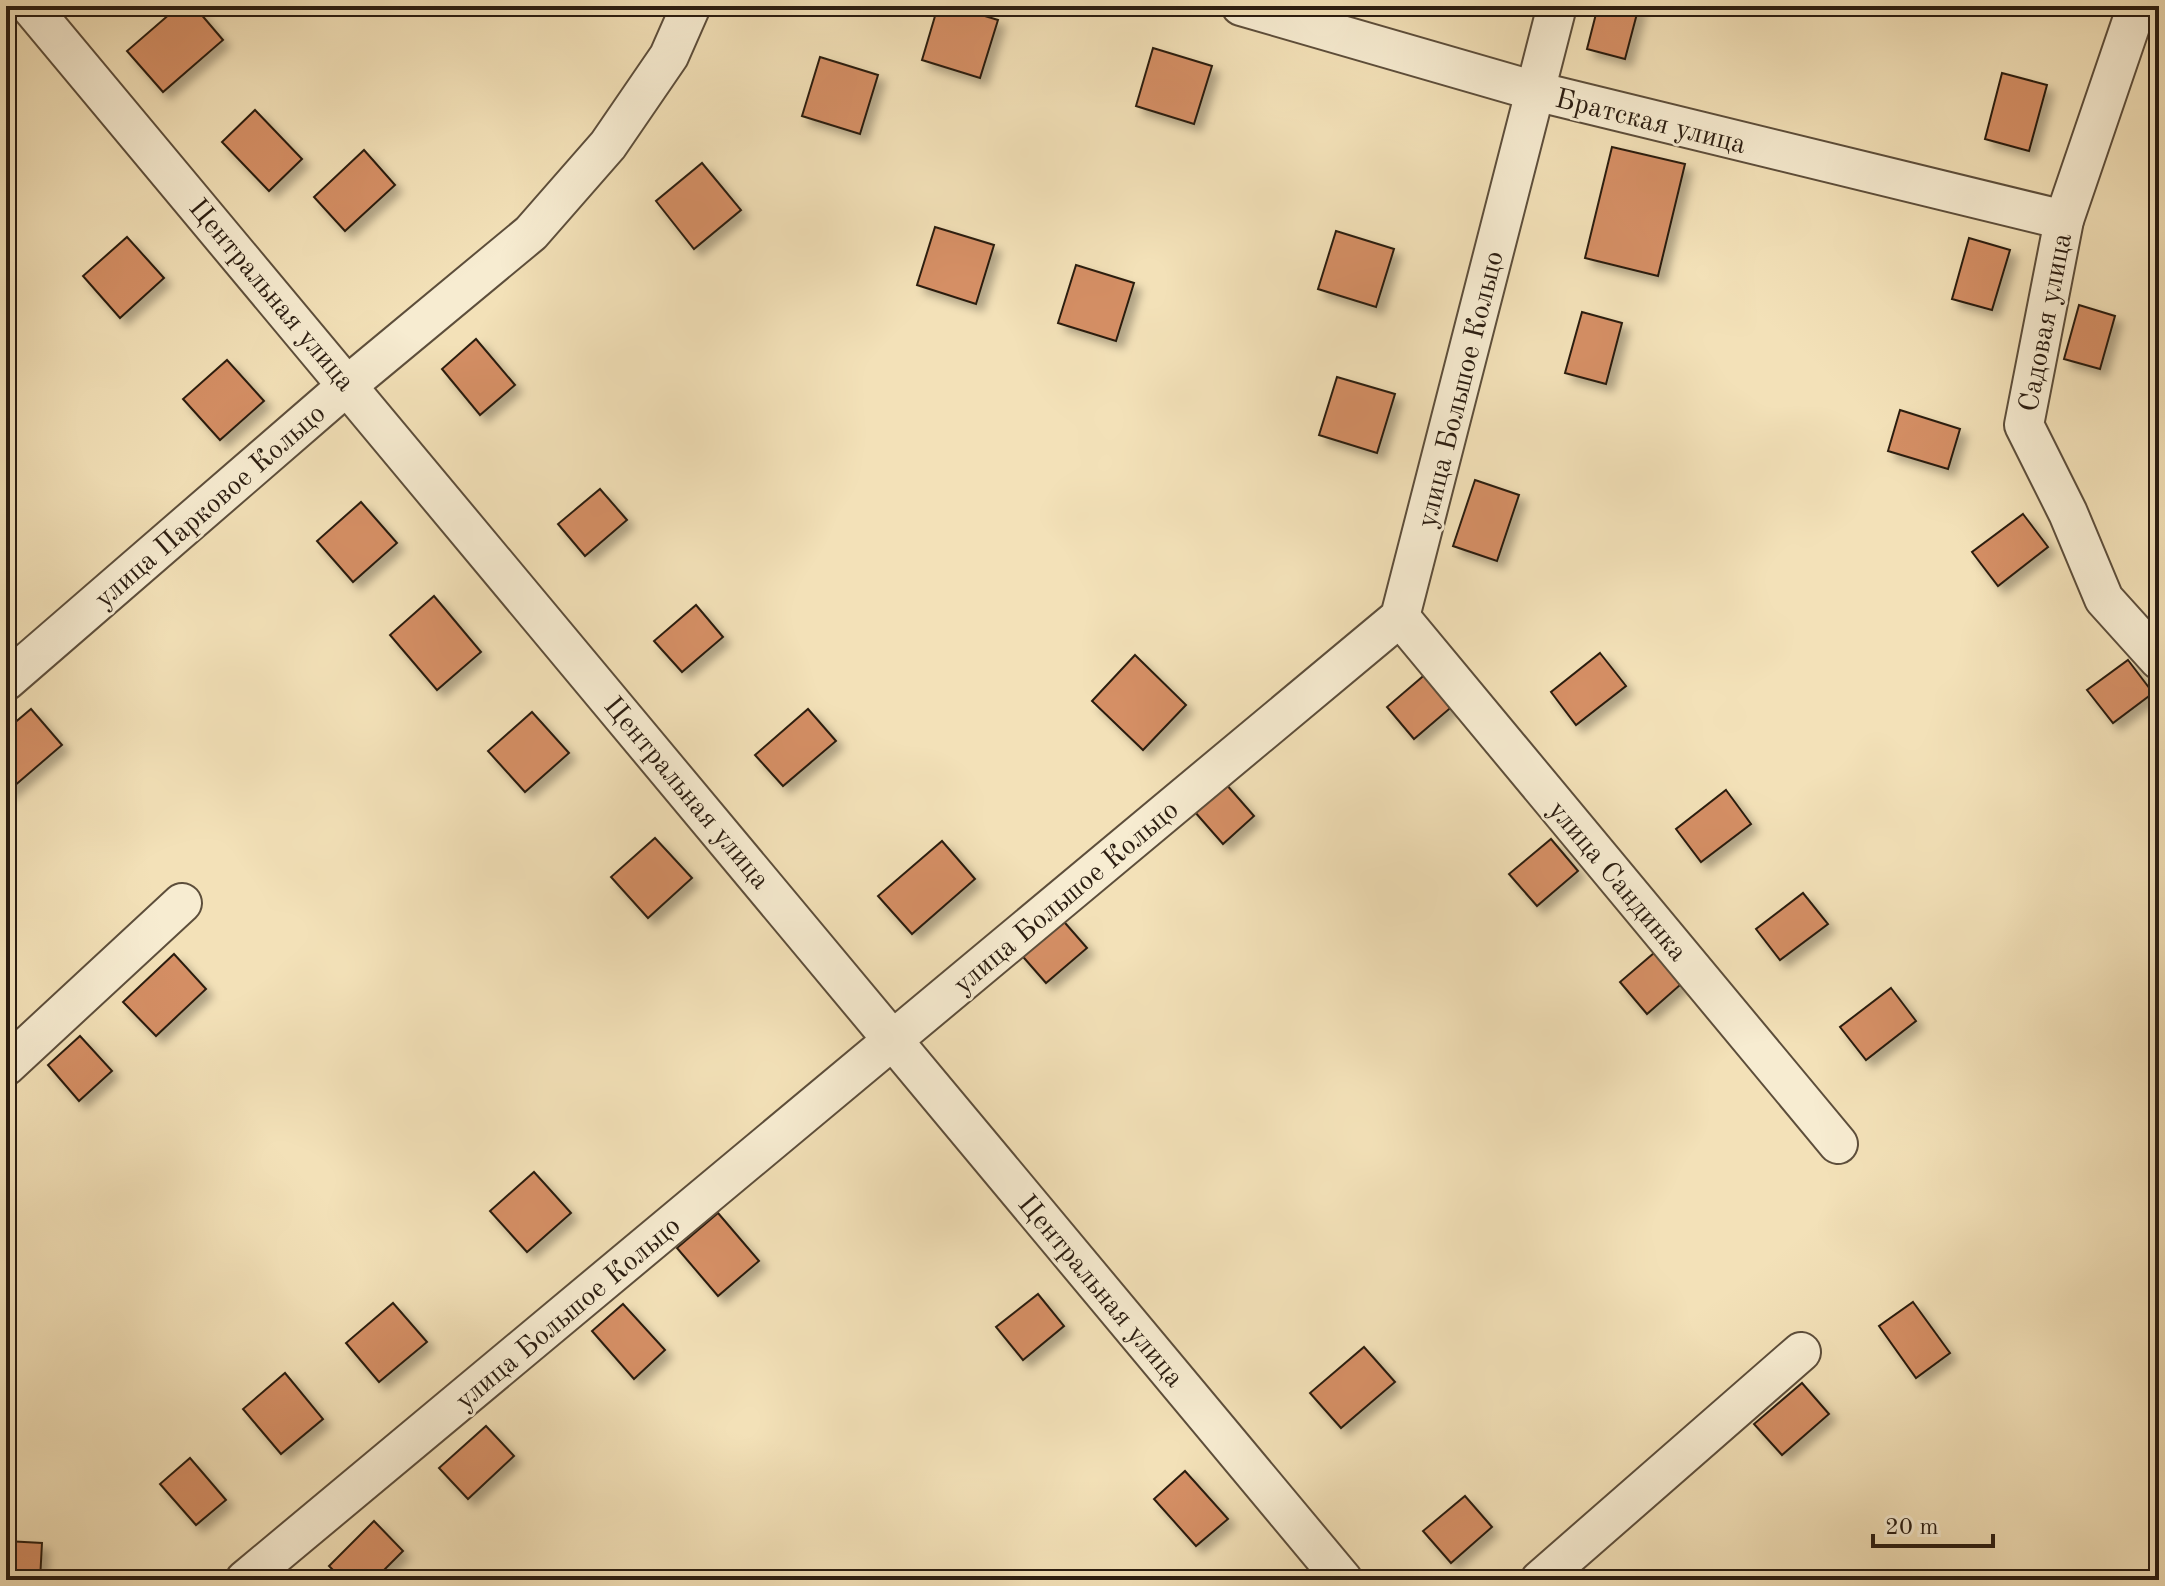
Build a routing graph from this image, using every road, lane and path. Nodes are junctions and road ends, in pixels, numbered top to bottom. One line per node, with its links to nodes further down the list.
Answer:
1 (30, 6): 8 (street, Центральная улица)
2 (691, 6): 8 (street, улица Парковое Кольцо)
3 (1241, 6): 6 (street, Братская улица)
4 (1557, 6): 6 (street, улица Большое Кольцо)
5 (2142, 14): 7 (street, Садовая улица)
6 (1535, 91): 7 (street, Братская улица); 9 (street, улица Большое Кольцо)
7 (2064, 220): 10 (street, Садовая улица)
8 (349, 384): 11 (street, улица Парковое Кольцо); 13 (street, Центральная улица)
9 (1400, 617): 13 (street, улица Большое Кольцо); 15 (street, улица Сандинка)
10 (2159, 660)
11 (6, 681)
12 (182, 903): 14 (street)
13 (894, 1039): 17 (street, улица Большое Кольцо); 18 (street, Центральная улица)
14 (6, 1066)
15 (1838, 1144)
16 (1801, 1352): 19 (street)
17 (245, 1580)
18 (1343, 1580)
19 (1540, 1580)

